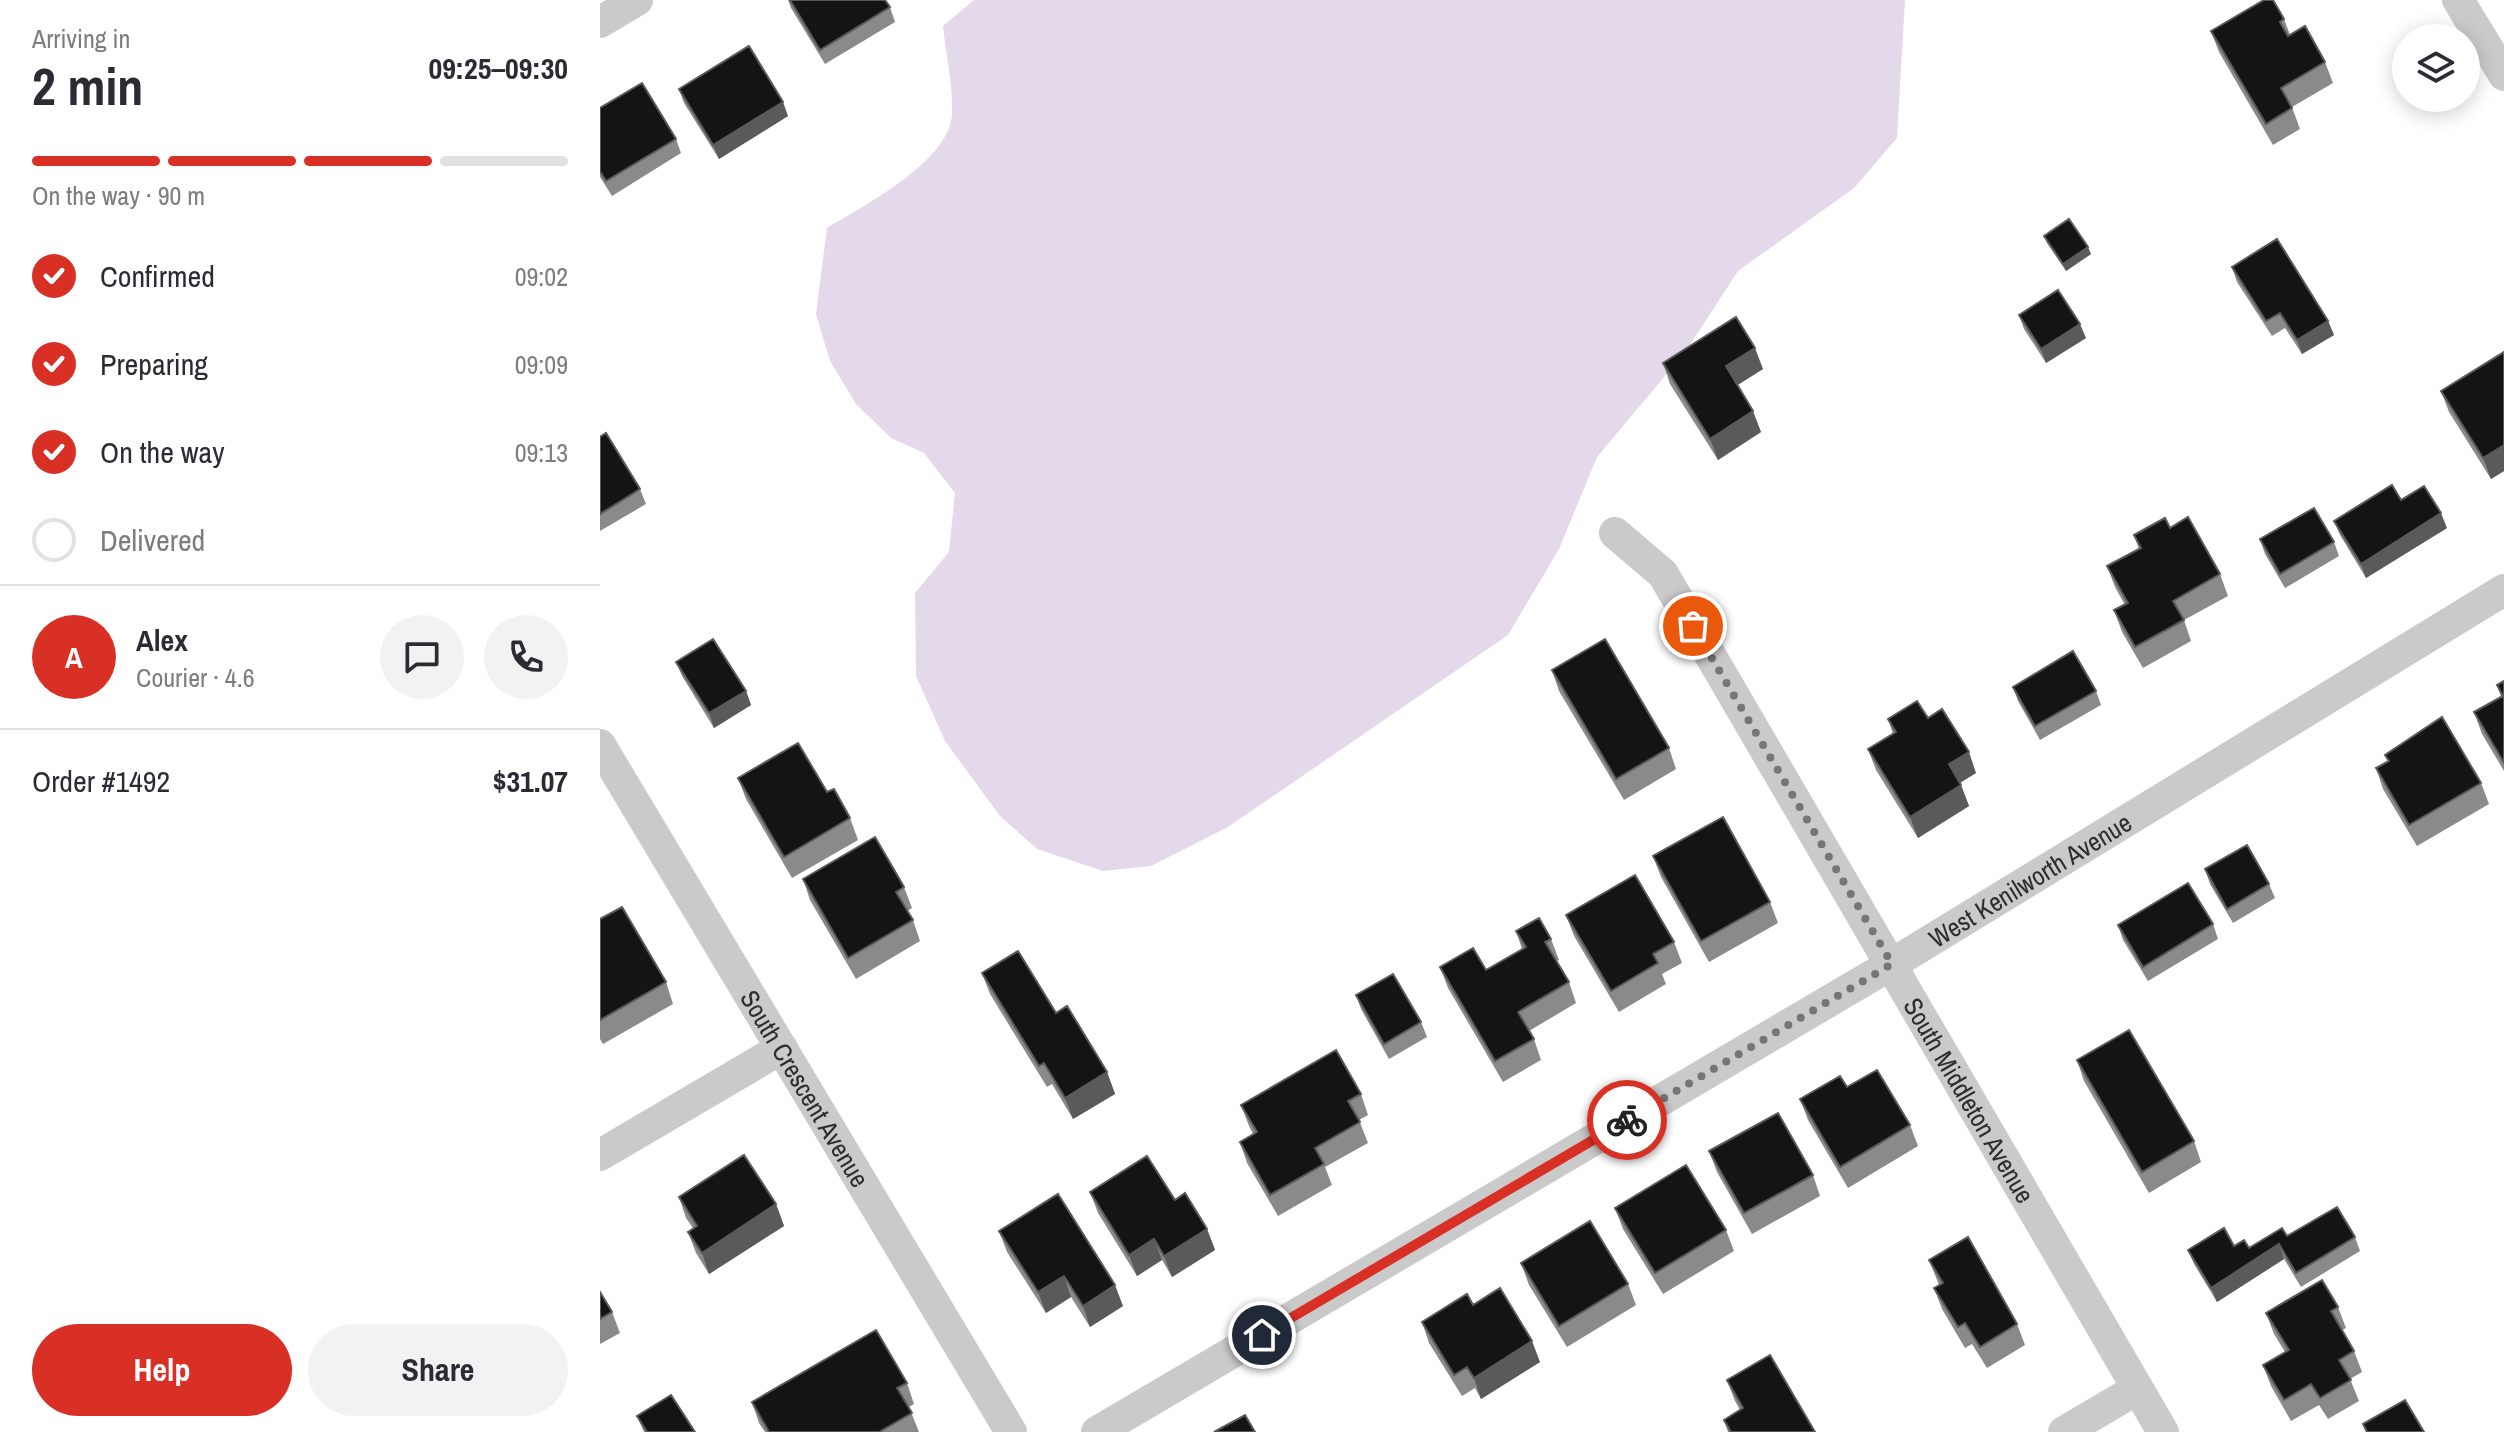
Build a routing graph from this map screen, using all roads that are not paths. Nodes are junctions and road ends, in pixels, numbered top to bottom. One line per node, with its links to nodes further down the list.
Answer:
1 (637, 0): 3 (street)
2 (2458, 0): 4 (street)
3 (600, 22)
4 (2504, 75)
5 (1615, 533): 8 (street, South Middleton Avenue)
6 (2504, 590): 8 (street, West Kenilworth Avenue)
7 (600, 745): 9 (street, South Crescent Avenue)
8 (1892, 964): 11 (street, South Middleton Avenue); 13 (street, West Kenilworth Avenue)
9 (782, 1048): 10 (street); 12 (street, South Crescent Avenue)
10 (600, 1155)
11 (2137, 1389): 14 (street); 15 (street, South Middleton Avenue)
12 (1011, 1432)
13 (1097, 1432)
14 (2064, 1432)
15 (2163, 1432)

